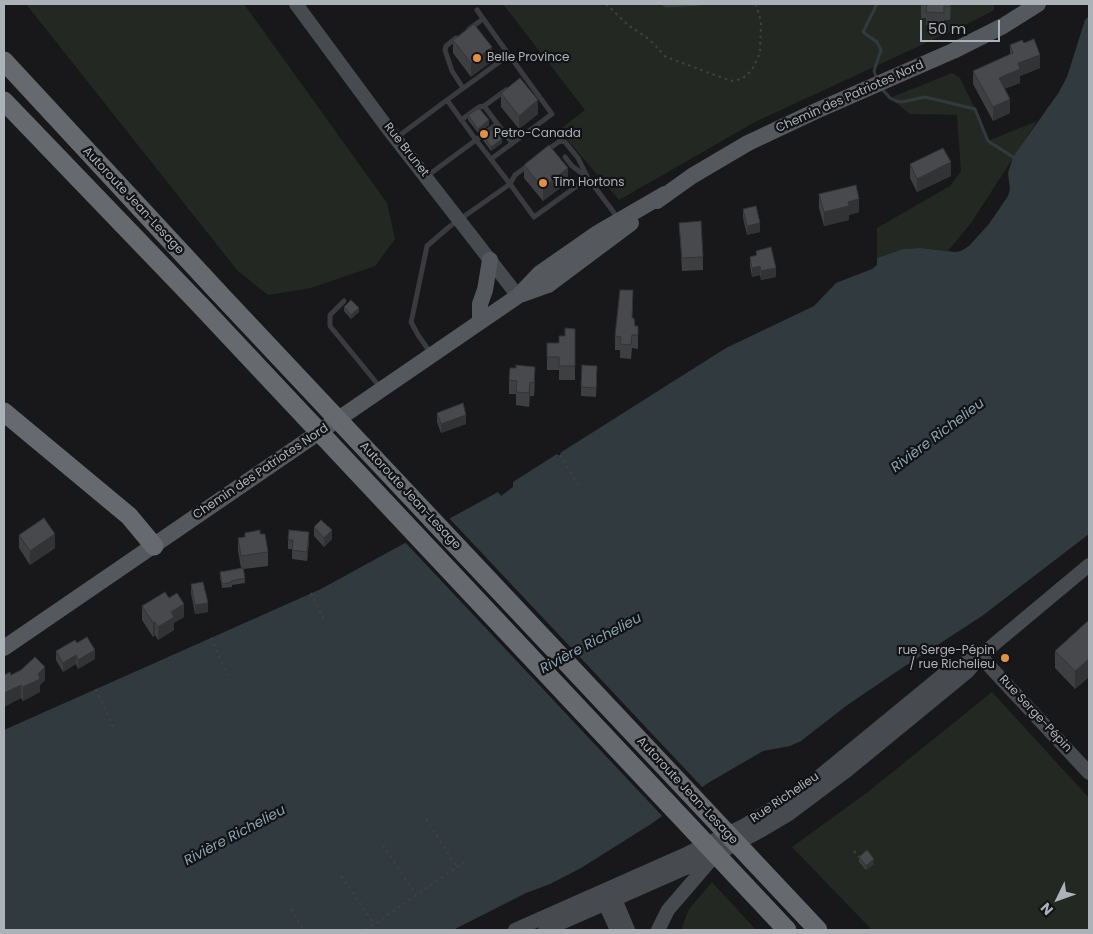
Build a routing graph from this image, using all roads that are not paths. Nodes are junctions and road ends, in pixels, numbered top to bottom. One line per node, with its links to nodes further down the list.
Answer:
1 (296, 4): 16 (main road, Rue Brunet)
2 (1038, 4): 27 (main road, Chemin des Patriotes Nord)
3 (477, 10): 4 (lane)
4 (483, 19): 5 (lane); 9 (lane)
5 (509, 54): 7 (lane); 9 (lane)
6 (5, 61): 48 (highway, Autoroute Jean-Lesage, bridge)
7 (525, 77): 8 (lane); 18 (lane)
8 (517, 82)
9 (464, 88): 11 (lane)
10 (509, 88): 13 (lane)
11 (447, 100): 14 (lane); 16 (lane)
12 (4, 101): 47 (highway, Autoroute Jean-Lesage, bridge)
13 (484, 106): 14 (lane); 15 (lane)
14 (461, 120): 17 (lane)
15 (497, 124): 17 (lane); 18 (lane)
16 (396, 138): 23 (main road, Rue Brunet)
17 (476, 140): 22 (lane); 23 (lane)
18 (512, 144): 22 (lane)
19 (544, 153): 24 (lane)
20 (565, 157): 24 (lane)
21 (536, 158): 25 (lane)
22 (491, 159): 25 (lane)
23 (426, 176): 26 (main road, Rue Brunet)
24 (588, 178): 25 (lane); 27 (lane)
25 (510, 184): 26 (lane)
26 (460, 220): 28 (main road, Rue Brunet); 32 (lane)
27 (623, 224): 29 (main road, Chemin des Patriotes Nord)
28 (490, 260): 29 (main road, Rue Brunet); 31 (main road)
29 (518, 296): 31 (main road, Chemin des Patriotes Nord)
30 (344, 301): 33 (lane)
31 (480, 322): 32 (main road, Chemin des Patriotes Nord)
32 (432, 354): 33 (main road, Chemin des Patriotes Nord)
33 (382, 389): 35 (main road, Chemin des Patriotes Nord)
34 (4, 412): 35 (highway)
35 (154, 546): 37 (main road, Chemin des Patriotes Nord)
36 (1089, 564): 38 (main road, Rue Richelieu)
37 (4, 648)
38 (980, 656): 39 (main road, Rue Serge-Pépin); 40 (main road, Rue Richelieu); 41 (main road, Rue Richelieu)
39 (1089, 773)
40 (715, 855): 41 (main road, Rue Richelieu); 46 (main road)
41 (607, 896): 42 (main road, Rue Richelieu); 43 (main road, Rue Richelieu); 44 (main road); 45 (main road)
42 (514, 930)
43 (545, 930)
44 (617, 930)
45 (628, 930)
46 (658, 930)
47 (787, 930)
48 (818, 930)

